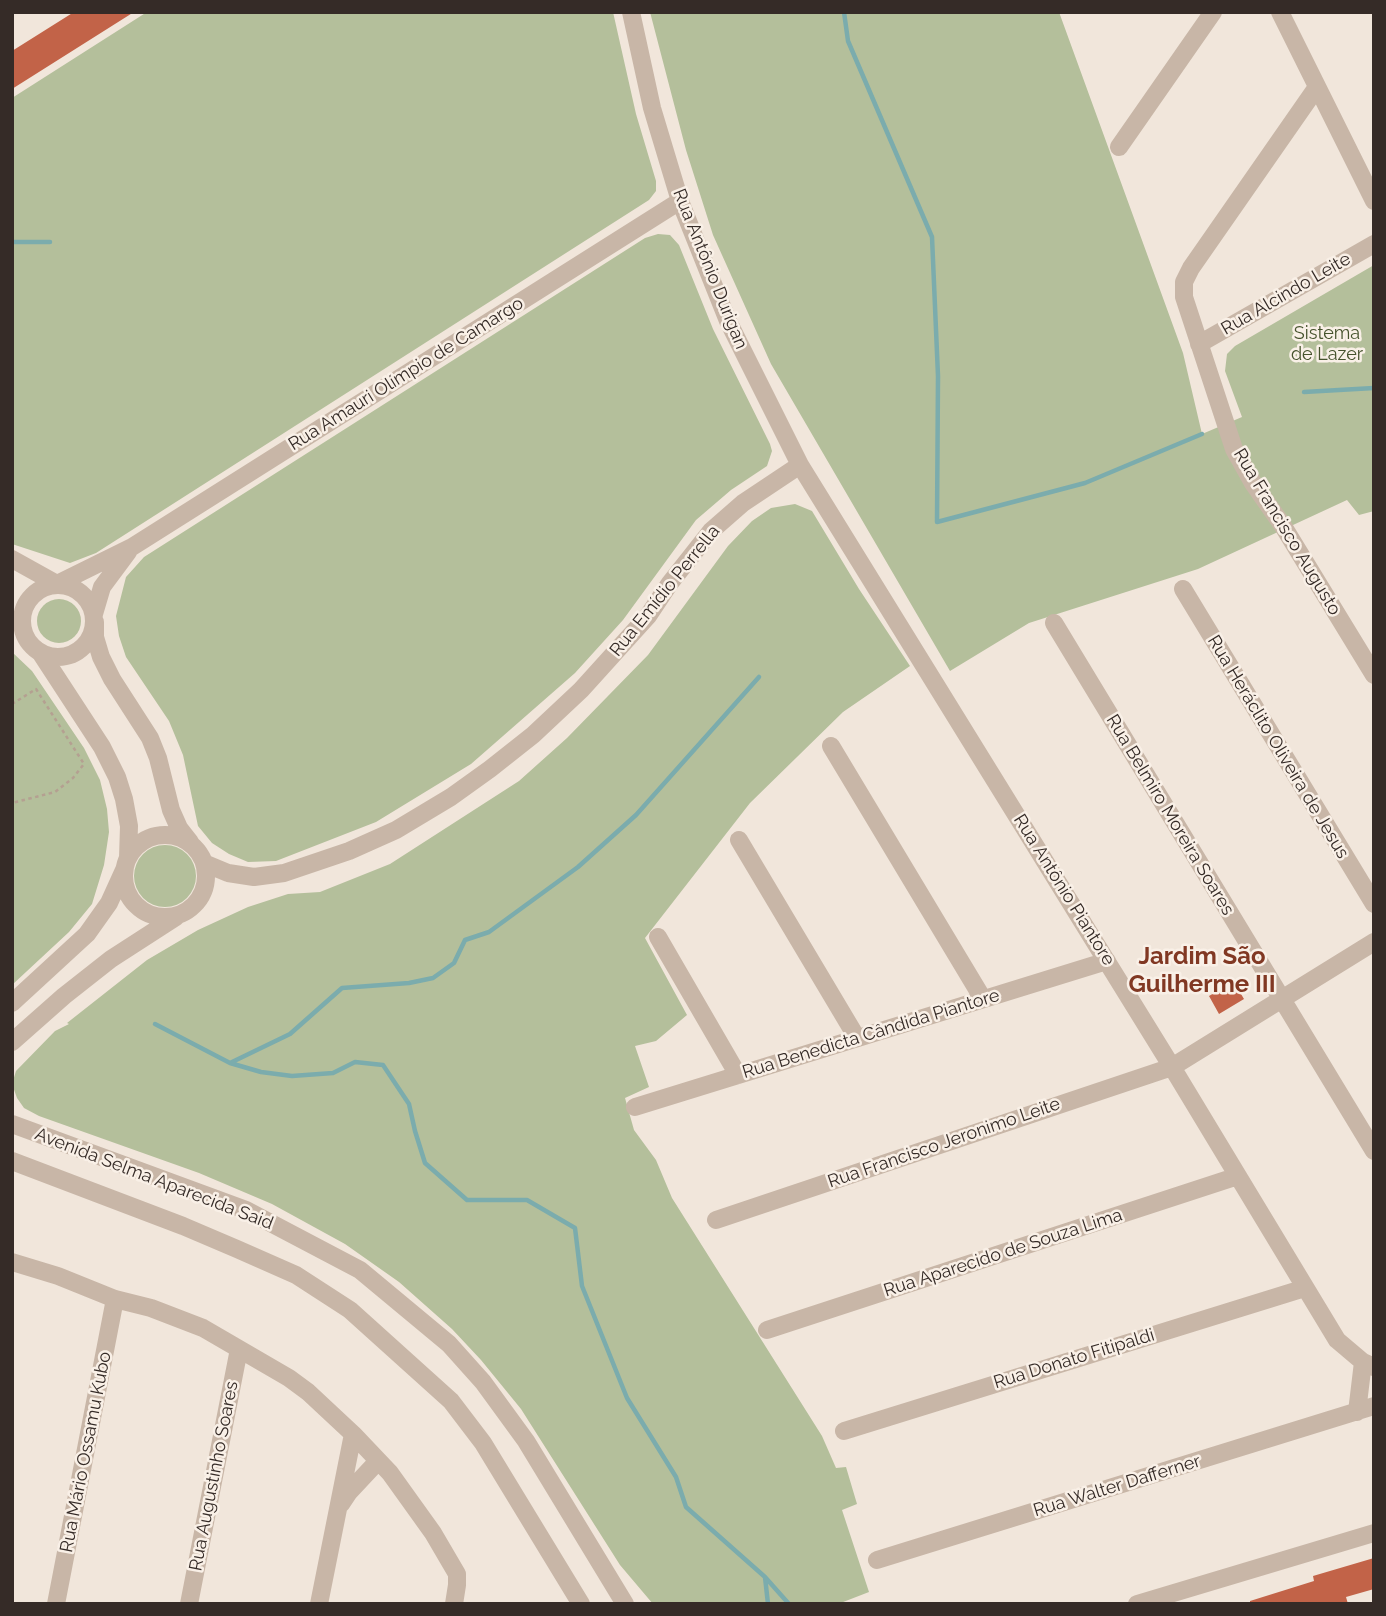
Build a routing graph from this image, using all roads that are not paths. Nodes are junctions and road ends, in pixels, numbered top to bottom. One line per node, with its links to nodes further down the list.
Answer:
1 (631, 12): 6 (street, Rua Antônio Durigan)
2 (1213, 12): 5 (street)
3 (1280, 12): 4 (street)
4 (1317, 87): 7 (street); 9 (street, Rua Francisco Augusto)
5 (1119, 147)
6 (680, 201): 10 (street, Rua Antônio Durigan); 12 (street, Rua Amauri Olímpio de Camargo)
7 (1374, 201)
8 (1374, 244): 9 (street, Rua Alcindo Leite)
9 (1199, 344): 20 (street, Rua Francisco Augusto)
10 (800, 465): 11 (street, Rua Antônio Durigan); 25 (street, Rua Emídio Perrella)
11 (828, 510): 30 (street, Rua Antônio Piantore)
12 (132, 547): 15 (street, Rua Amauri Olímpio de Camargo); 17 (street, Rua Amauri Olímpio de Camargo)
13 (12, 559): 15 (street)
14 (12, 572): 15 (street)
15 (57, 584): 17 (street); 19 (street)
16 (1183, 589): 26 (street, Rua Heráclito Oliveira de Jesus)
17 (94, 618): 19 (street); 23 (street)
18 (1054, 623): 32 (street, Rua Belmiro Moreira Soares)
19 (22, 632): 24 (street)
20 (1374, 675)
21 (831, 746): 31 (street)
22 (738, 840): 34 (street)
23 (192, 845): 24 (street); 25 (street)
24 (127, 862): 27 (street); 33 (street)
25 (204, 863): 27 (street)
26 (1374, 904)
27 (180, 914): 35 (street)
28 (658, 937): 37 (street)
29 (1374, 942): 32 (street, Rua Francisco Jeronimo Leite)
30 (1107, 961): 31 (street, Rua Benedicta Cândida Piantore); 36 (street, Rua Antônio Piantore)
31 (983, 999): 34 (street, Rua Benedicta Cândida Piantore)
32 (1281, 1000): 36 (street, Rua Francisco Jeronimo Leite); 40 (street, Rua Belmiro Moreira Soares)
33 (12, 1003)
34 (857, 1038): 37 (street, Rua Benedicta Cândida Piantore)
35 (12, 1042)
36 (1172, 1067): 42 (street, Rua Antônio Piantore); 43 (street, Rua Francisco Jeronimo Leite)
37 (738, 1075): 38 (street, Rua Benedicta Cândida Piantore)
38 (635, 1107)
39 (12, 1124): 62 (street, Avenida Selma Aparecida Said)
40 (1374, 1151)
41 (12, 1161): 61 (street, Avenida Selma Aparecida Said)
42 (1238, 1176): 45 (street, Rua Antônio Piantore); 47 (street, Rua Aparecido de Souza Lima)
43 (716, 1220)
44 (12, 1262): 46 (street)
45 (1305, 1288): 49 (street, Rua Antônio Piantore); 51 (street, Rua Donato Fitipaldi)
46 (115, 1299): 48 (street); 57 (street, Rua Mário Ossamu Kubo)
47 (767, 1330)
48 (239, 1349): 52 (street); 58 (street, Rua Augustinho Soares)
49 (1368, 1365): 50 (street, Rua Walter Dafferner)
50 (1365, 1409): 56 (street, Rua Walter Dafferner)
51 (844, 1431)
52 (353, 1434): 53 (street); 54 (street)
53 (379, 1461): 54 (street); 60 (street)
54 (336, 1513): 59 (street)
55 (1374, 1533): 63 (street)
56 (877, 1560)
57 (56, 1604)
58 (189, 1604)
59 (319, 1604)
60 (454, 1604)
61 (581, 1604)
62 (625, 1604)
63 (1138, 1604)

